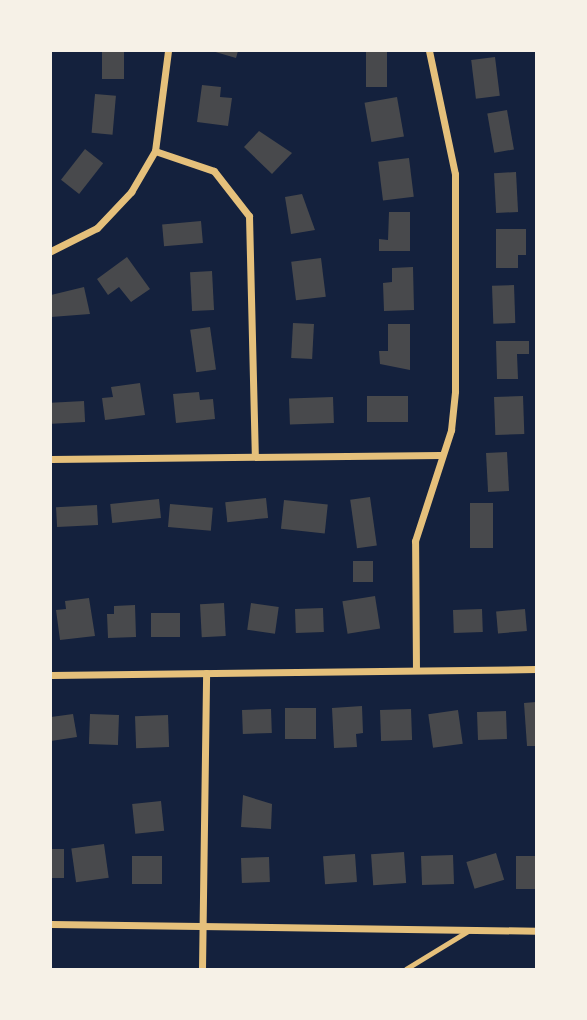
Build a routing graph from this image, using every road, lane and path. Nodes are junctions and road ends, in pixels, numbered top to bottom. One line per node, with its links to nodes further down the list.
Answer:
1 (168, 51): 3 (street)
2 (429, 51): 5 (street)
3 (155, 151): 4 (street); 6 (street)
4 (51, 251)
5 (440, 455): 6 (street); 9 (street)
6 (255, 456): 7 (street)
7 (51, 459)
8 (536, 669): 9 (street)
9 (416, 670): 10 (street)
10 (206, 673): 11 (street); 13 (street)
11 (51, 675)
12 (51, 923): 13 (street)
13 (202, 926): 14 (street); 16 (street)
14 (470, 930): 15 (street); 18 (lane)
15 (536, 931)
16 (202, 969): 17 (lane)
17 (210, 969)
18 (406, 969)

